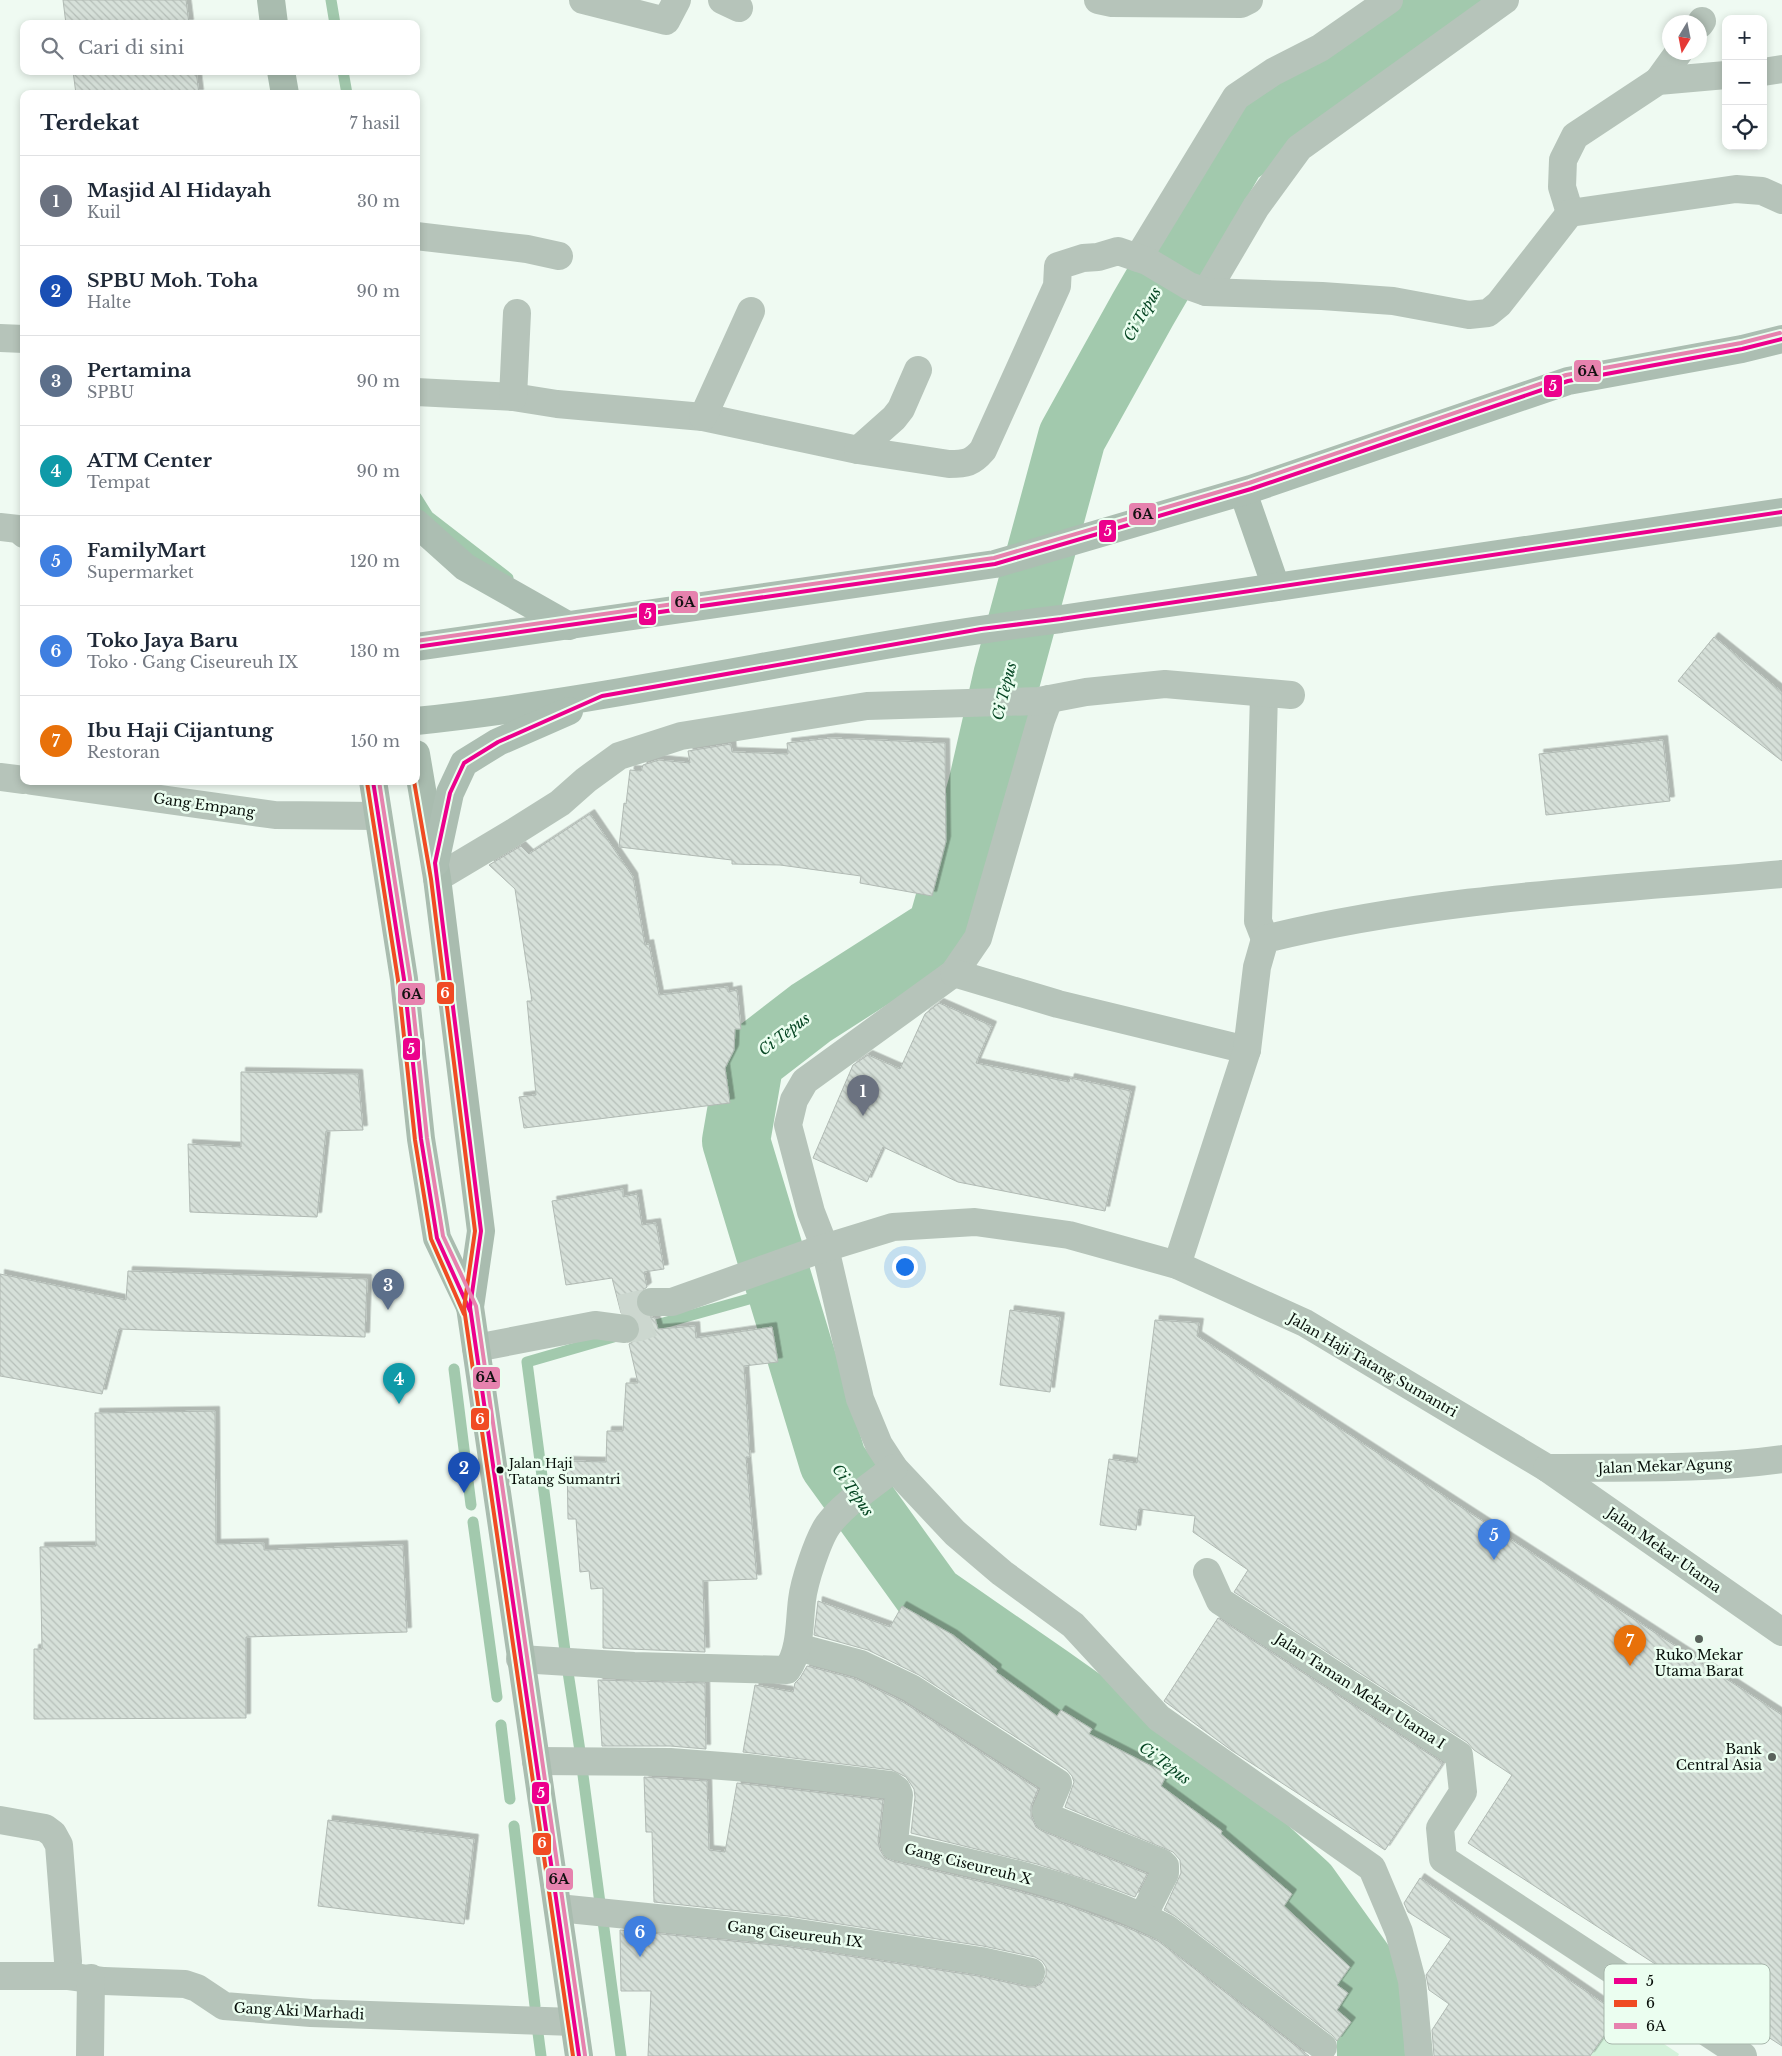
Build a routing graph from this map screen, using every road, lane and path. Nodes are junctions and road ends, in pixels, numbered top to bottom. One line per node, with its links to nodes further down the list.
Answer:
1 (271, 0): 8 (main road)
2 (586, 0): 3 (street)
3 (677, 0)
4 (1098, 0): 5 (street)
5 (1249, 0)
6 (1505, 0): 21 (street)
7 (1378, 3): 20 (street)
8 (274, 20)
9 (1673, 60): 14 (street)
10 (1782, 69): 11 (street)
11 (1767, 71)
12 (282, 75): 15 (main road)
13 (1722, 75): 14 (street)
14 (1658, 81): 17 (street)
15 (284, 90)
16 (1782, 200): 17 (street)
17 (1570, 214): 21 (street)
18 (420, 236): 19 (street)
19 (559, 256)
20 (1142, 260): 21 (street); 31 (street)
21 (1197, 289)
22 (751, 311): 30 (street)
23 (517, 313): 29 (street)
24 (0, 338): 25 (street)
25 (20, 339)
26 (1782, 339): 32 (highway)
27 (918, 370): 31 (street)
28 (420, 392): 29 (street)
29 (513, 397): 30 (street)
30 (703, 417): 31 (street)
31 (858, 450)
32 (1243, 492): 37 (highway); 38 (highway)
33 (1782, 512): 37 (highway)
34 (0, 527): 36 (street)
35 (420, 527): 38 (highway)
36 (20, 531)
37 (1276, 587): 42 (highway)
38 (569, 626): 39 (highway)
39 (420, 646)
40 (1264, 693): 41 (street); 43 (street); 53 (street)
41 (1291, 695)
42 (602, 696): 44 (highway); 51 (highway)
43 (1044, 700): 51 (street); 54 (street)
44 (420, 721)
45 (0, 777): 47 (street)
46 (420, 777): 51 (main road)
47 (20, 780)
48 (82, 785): 50 (street, Gang Empang)
49 (373, 785): 50 (main road)
50 (378, 816): 58 (main road)
51 (436, 871): 58 (main road)
52 (1782, 874): 53 (street)
53 (1266, 939): 55 (street)
54 (954, 973): 55 (street); 56 (street)
55 (1246, 1050): 57 (street)
56 (820, 1250): 57 (street, Jalan Haji Tatang Sumantri); 59 (street, Jalan Haji Tatang Sumantri); 64 (street)
57 (1177, 1265): 63 (street, Jalan Haji Tatang Sumantri)
58 (470, 1307): 61 (main road)
59 (660, 1309)
60 (622, 1319): 61 (street)
61 (476, 1348): 68 (main road)
62 (1782, 1459): 63 (street, Jalan Mekar Agung)
63 (1547, 1468): 66 (street, Jalan Mekar Utama)
64 (890, 1471): 67 (street); 82 (street)
65 (1206, 1572): 73 (street, Jalan Taman Mekar Utama I)
66 (1782, 1632)
67 (797, 1647): 68 (street); 72 (street)
68 (520, 1659): 69 (main road)
69 (536, 1761): 71 (main road); 72 (street, Gang Ciseureuh X)
70 (0, 1820): 76 (street)
71 (558, 1908): 74 (street, Gang Ciseureuh IX); 77 (main road)
72 (1143, 1916): 79 (street, Gang Ciseureuh X)
73 (1604, 1965)
74 (1031, 1972)
75 (0, 1976): 76 (street, Gang Aki Marhadi)
76 (79, 1977): 77 (street, Gang Aki Marhadi); 80 (street)
77 (574, 2022): 81 (main road)
78 (1725, 2044): 83 (street, Jalan Taman Mekar Utama I)
79 (1323, 2047)
80 (90, 2056)
81 (579, 2056)
82 (1419, 2056)
83 (1743, 2056)

